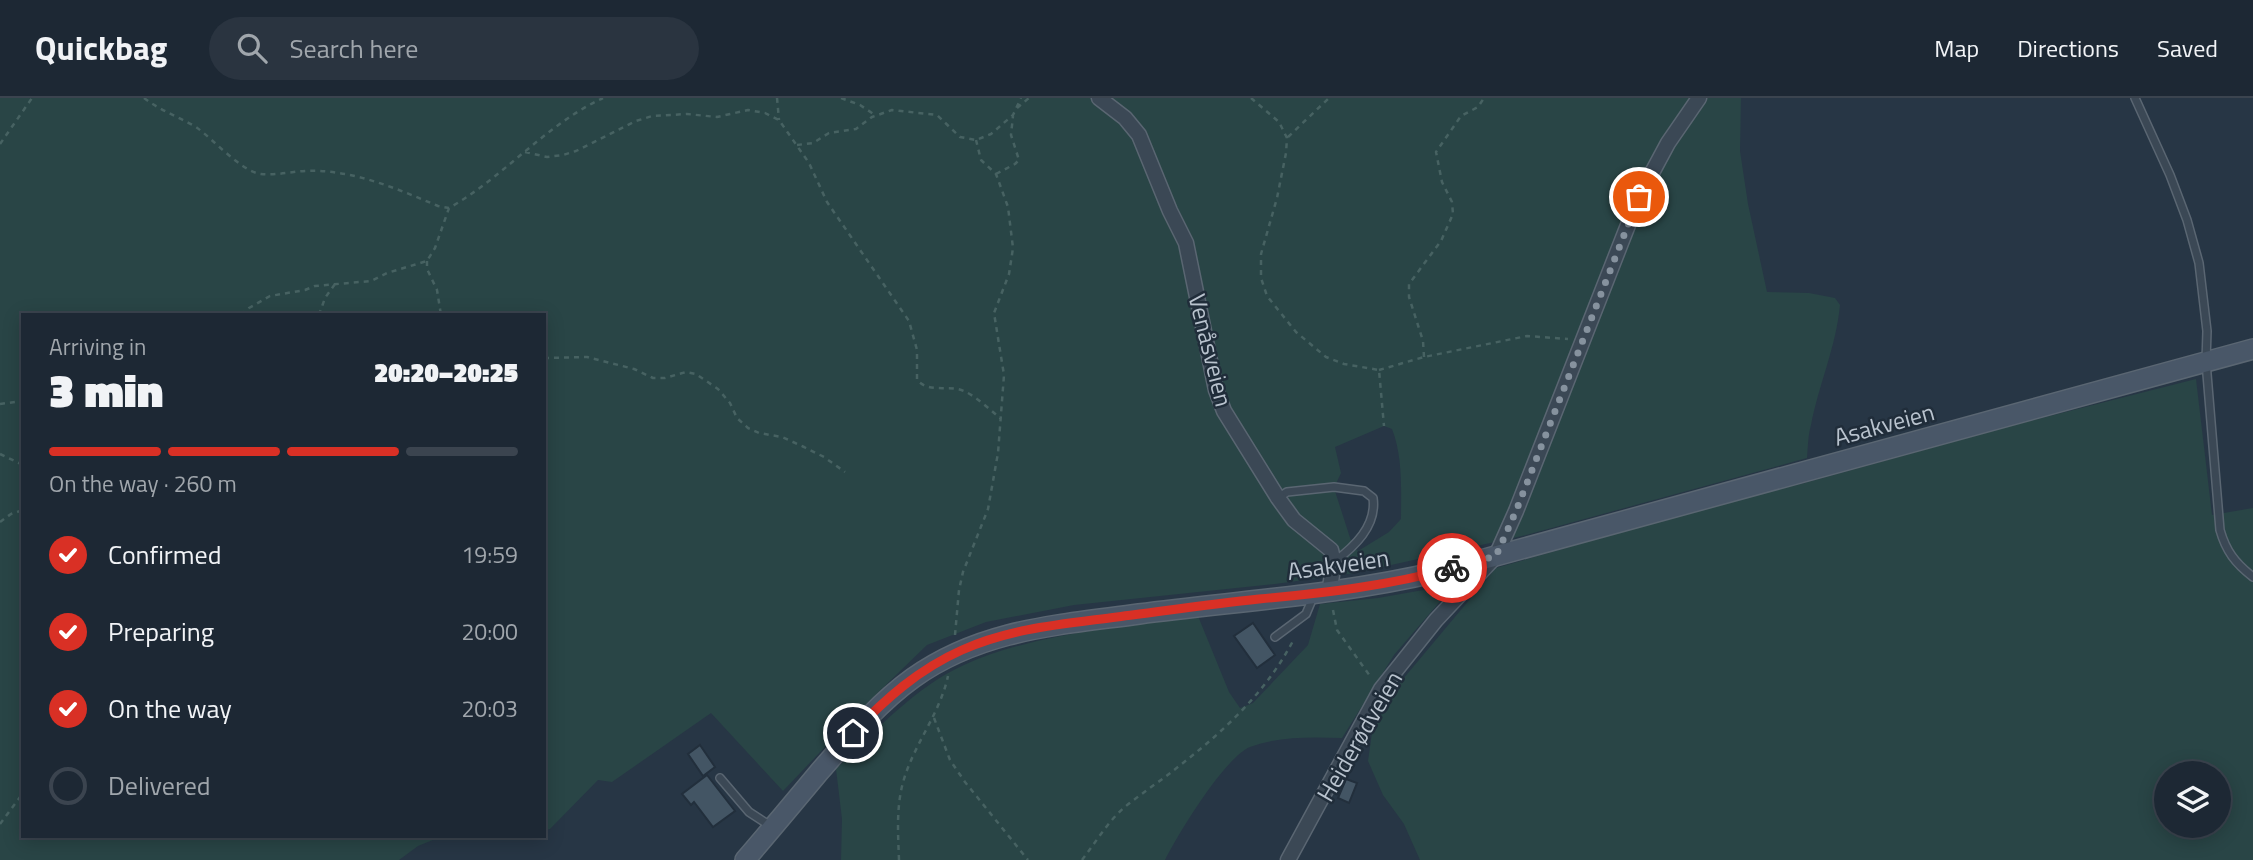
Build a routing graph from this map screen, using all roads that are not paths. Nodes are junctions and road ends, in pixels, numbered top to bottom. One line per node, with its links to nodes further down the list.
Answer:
1 (1099, 98): 6 (street, Venåsveien)
2 (1699, 98): 7 (street, Heiderødveien)
3 (2135, 98): 5 (lane)
4 (2253, 349): 5 (main road, Asakveien)
5 (2206, 362): 7 (main road, Asakveien); 9 (lane)
6 (1278, 498): 8 (street, Venåsveien); 8 (lane)
7 (1496, 556): 10 (main road, Asakveien); 15 (street, Heiderødveien)
8 (1334, 563): 10 (street)
9 (2253, 577)
10 (1322, 594): 11 (lane); 13 (main road, Asakveien)
11 (1275, 637)
12 (720, 778): 13 (lane)
13 (773, 828): 14 (main road, Asakveien)
14 (745, 860)
15 (1288, 860)

